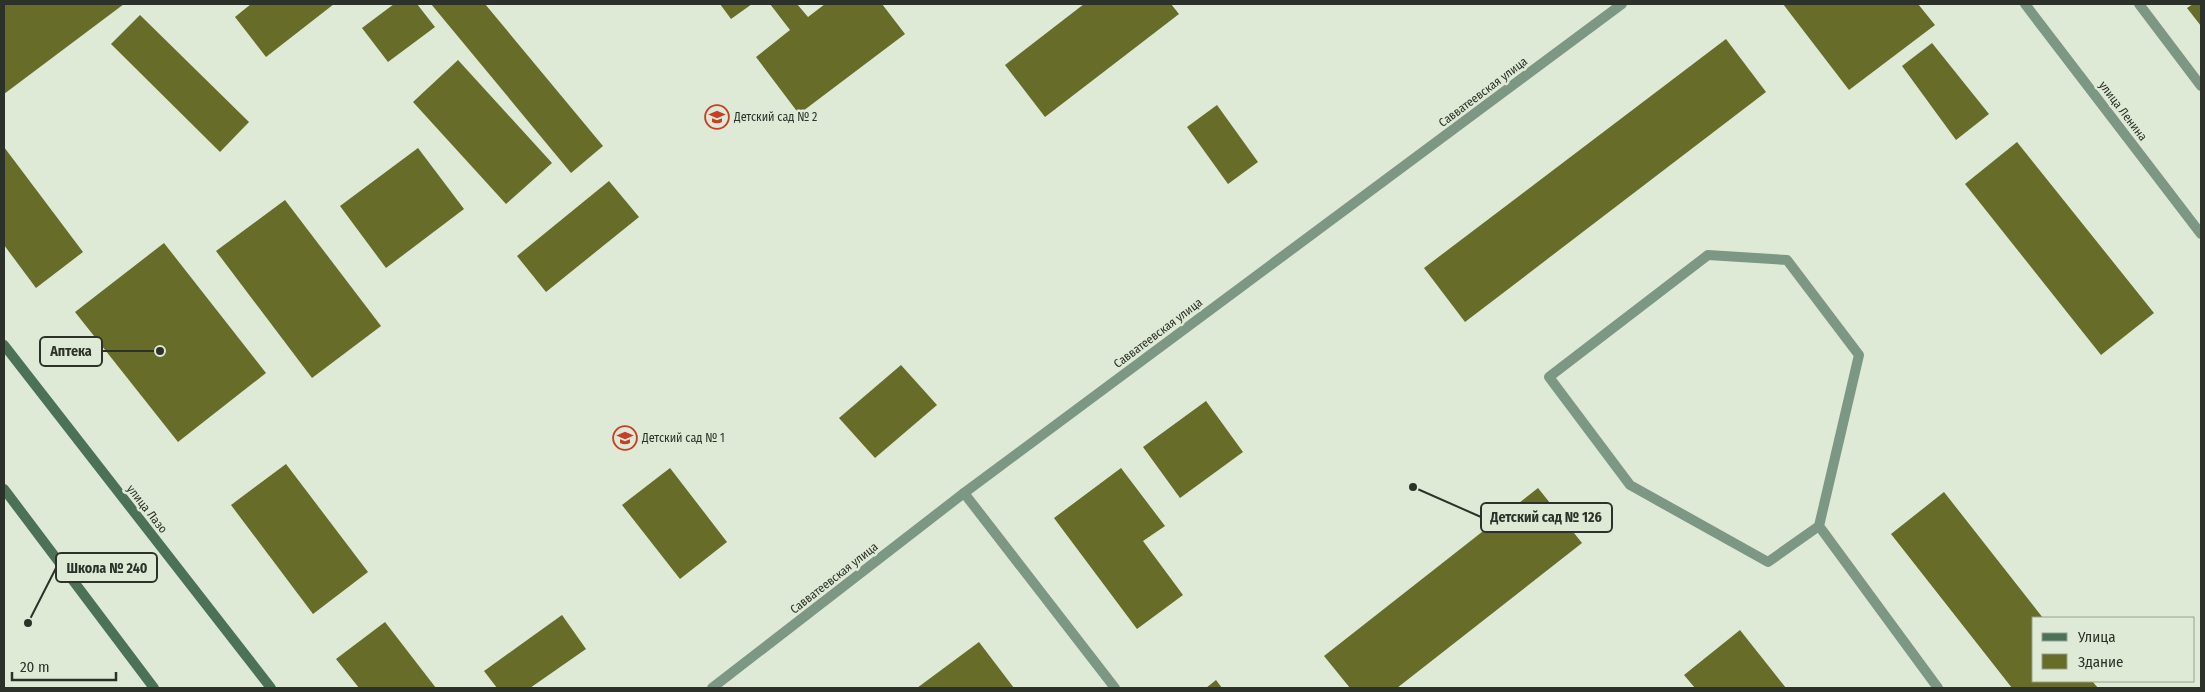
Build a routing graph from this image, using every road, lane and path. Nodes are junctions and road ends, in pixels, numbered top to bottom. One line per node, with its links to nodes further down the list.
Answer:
1 (1622, 4): 8 (street, Савватеевская улица)
2 (2025, 4): 5 (street, улица Ленина)
3 (2139, 4): 4 (street)
4 (2201, 86)
5 (2201, 234)
6 (4, 345): 11 (street, улица Лазо)
7 (4, 489): 10 (street)
8 (964, 493): 12 (street, Савватеевская улица); 13 (street)
9 (1819, 526): 9 (street); 14 (street)
10 (154, 688)
11 (271, 688)
12 (712, 688)
13 (1115, 688)
14 (1938, 688)

